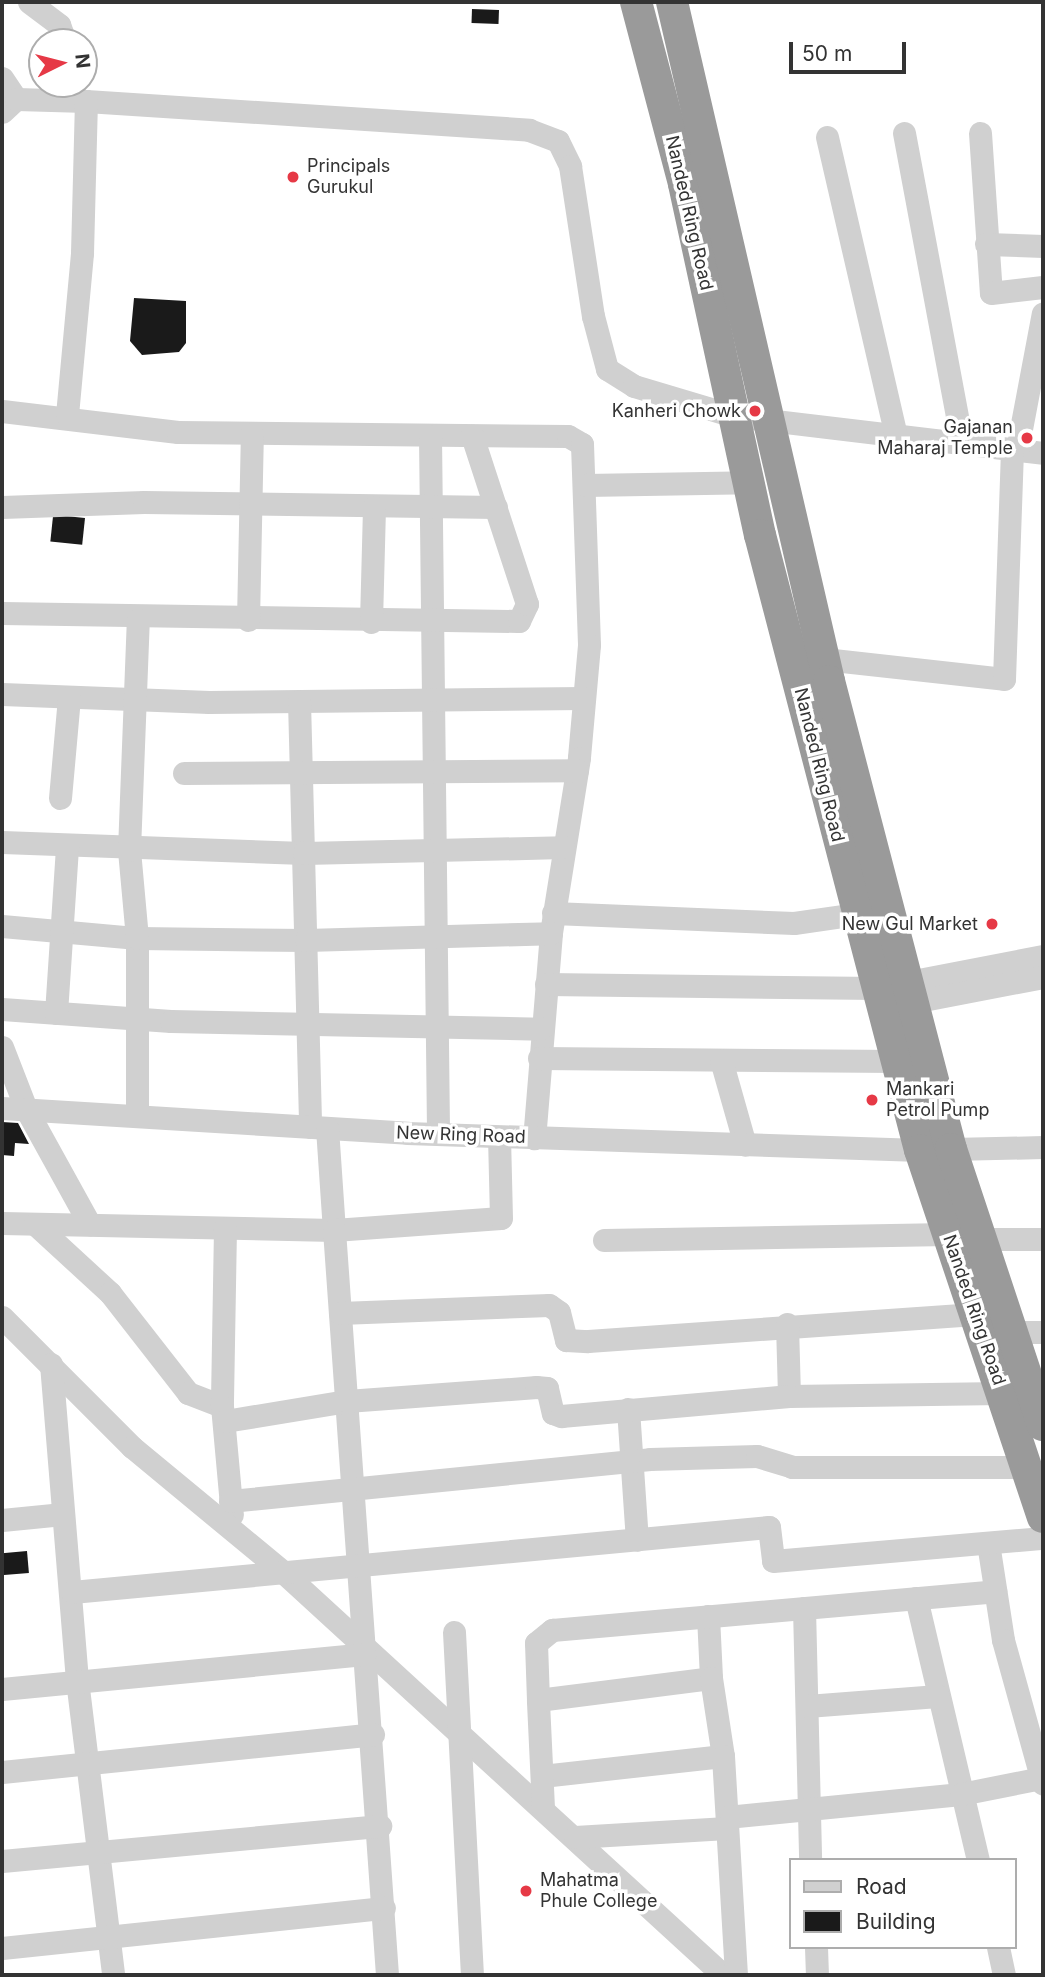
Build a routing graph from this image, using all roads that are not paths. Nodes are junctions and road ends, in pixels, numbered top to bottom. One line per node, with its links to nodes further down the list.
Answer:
1 (29, 2): 4 (street)
2 (636, 2): 19 (highway, Nanded Ring Road)
3 (672, 2): 20 (highway)
4 (60, 28)
5 (2, 78): 9 (street)
6 (98, 97): 19 (street)
7 (57, 98): 9 (street)
8 (75, 98): 18 (street)
9 (9, 106)
10 (980, 133): 13 (street)
11 (904, 134): 25 (street)
12 (827, 137): 22 (street)
13 (986, 243): 14 (street); 15 (street)
14 (1043, 246)
15 (1043, 287)
16 (1042, 324): 26 (street)
17 (2, 411): 18 (street)
18 (67, 415): 21 (street)
19 (734, 416): 20 (street); 28 (highway, Nanded Ring Road)
20 (771, 420): 22 (street); 40 (highway)
21 (252, 433): 23 (street); 30 (street)
22 (896, 435): 25 (street)
23 (430, 436): 24 (street); 34 (street)
24 (472, 436): 29 (street); 33 (street)
25 (962, 443): 26 (street)
26 (1015, 450): 27 (street); 40 (street)
27 (1043, 453)
28 (748, 482): 29 (street); 58 (highway, Nanded Ring Road)
29 (585, 485): 43 (street)
30 (252, 504): 31 (street); 32 (street); 37 (street)
31 (2, 507)
32 (374, 507): 34 (street); 38 (street)
33 (496, 507): 34 (street); 39 (street)
34 (430, 509): 39 (street)
35 (2, 613): 36 (street)
36 (138, 619): 37 (street); 44 (street)
37 (248, 620): 38 (street)
38 (370, 622): 39 (street)
39 (432, 623): 45 (street)
40 (824, 659): 68 (highway)
41 (2, 694): 42 (street)
42 (69, 697): 44 (street); 51 (street)
43 (584, 698): 45 (street); 47 (street)
44 (138, 699): 46 (street); 55 (street)
45 (432, 700): 46 (street); 50 (street)
46 (299, 701): 49 (street)
47 (577, 770): 50 (street); 54 (street)
48 (184, 773): 49 (street)
49 (301, 773): 50 (street); 57 (street)
50 (432, 773): 56 (street)
51 (60, 798)
52 (2, 842): 53 (street)
53 (67, 846): 55 (street); 61 (street)
54 (563, 847): 56 (street); 59 (street)
55 (129, 850): 57 (street); 63 (street)
56 (432, 852): 57 (street); 62 (street)
57 (304, 853): 64 (street)
58 (857, 914): 59 (street); 68 (highway, Nanded Ring Road)
59 (552, 923): 62 (street); 67 (street)
60 (2, 926): 61 (street)
61 (62, 931): 63 (street); 70 (street)
62 (432, 937): 64 (street); 72 (street)
63 (137, 938): 64 (street); 71 (street)
64 (306, 940): 73 (street)
65 (1043, 956): 68 (street)
66 (1043, 977): 68 (street)
67 (546, 984): 68 (street); 74 (street)
68 (899, 991): 78 (highway, Nanded Ring Road); 88 (highway)
69 (2, 1009): 70 (street)
70 (57, 1013): 71 (street)
71 (137, 1018): 73 (street); 81 (street)
72 (435, 1023): 73 (street); 74 (street); 83 (street)
73 (306, 1025): 82 (street)
74 (541, 1029): 76 (street)
75 (2, 1047): 80 (street)
76 (539, 1058): 77 (street); 85 (street)
77 (721, 1060): 78 (street); 86 (street)
78 (897, 1061): 89 (highway, Nanded Ring Road)
79 (2, 1108): 80 (street, New Ring Road)
80 (26, 1109): 81 (street, New Ring Road); 92 (street)
81 (137, 1116): 82 (street, New Ring Road)
82 (318, 1128): 83 (street, New Ring Road); 94 (street)
83 (438, 1134): 84 (street, New Ring Road)
84 (499, 1137): 85 (street, New Ring Road); 94 (street)
85 (534, 1138): 86 (street, New Ring Road)
86 (745, 1144): 89 (street, New Ring Road)
87 (1043, 1147): 88 (street)
88 (951, 1149): 96 (highway)
89 (920, 1150): 95 (highway, Nanded Ring Road)
90 (2, 1223): 91 (street)
91 (35, 1224): 92 (street); 111 (street)
92 (89, 1225): 93 (street)
93 (225, 1228): 94 (street); 111 (street)
94 (334, 1230): 99 (street)
95 (948, 1234): 98 (street); 100 (highway, Nanded Ring Road)
96 (981, 1239): 97 (street); 103 (highway)
97 (1043, 1239)
98 (604, 1240)
99 (340, 1313): 102 (street); 108 (street)
100 (975, 1314): 102 (street); 106 (highway, Nanded Ring Road)
101 (2, 1317): 105 (street)
102 (787, 1324): 107 (street)
103 (1012, 1332): 104 (street); 109 (highway)
104 (1043, 1332)
105 (51, 1364): 116 (street); 119 (street)
106 (1002, 1393): 107 (street); 113 (highway, Nanded Ring Road)
107 (789, 1396): 110 (street)
108 (348, 1401): 110 (street); 111 (street); 114 (street)
109 (1040, 1408)
110 (628, 1409): 112 (street)
111 (224, 1413): 115 (street)
112 (633, 1460): 113 (street); 114 (street); 121 (street)
113 (1027, 1467): 117 (highway, Nanded Ring Road)
114 (354, 1485): 115 (street); 123 (street)
115 (230, 1501): 119 (street)
116 (63, 1514): 118 (street); 126 (street)
117 (1043, 1517)
118 (2, 1520)
119 (233, 1530): 124 (street)
120 (1043, 1538): 122 (street)
121 (637, 1539): 122 (street); 123 (street)
122 (988, 1543): 125 (street)
123 (361, 1566): 124 (street); 131 (street)
124 (283, 1572): 126 (street); 131 (street)
125 (995, 1591): 127 (street); 138 (street)
126 (72, 1592): 133 (street)
127 (916, 1598): 128 (street); 135 (street)
128 (804, 1608): 129 (street); 137 (street)
129 (708, 1616): 132 (street); 136 (street)
130 (454, 1632): 139 (street)
131 (364, 1650): 133 (street); 139 (street); 140 (street)
132 (711, 1678): 136 (street); 141 (street)
133 (77, 1680): 134 (street); 142 (street)
134 (2, 1689)
135 (939, 1696): 137 (street); 146 (street)
136 (538, 1700): 144 (street)
137 (807, 1706): 147 (street)
138 (1033, 1711): 145 (street)
139 (458, 1732): 148 (street); 163 (street)
140 (373, 1734): 142 (street); 150 (street)
141 (723, 1756): 144 (street); 149 (street)
142 (90, 1761): 143 (street); 152 (street)
143 (2, 1772)
144 (542, 1776): 148 (street)
145 (1042, 1781): 146 (street)
146 (961, 1794): 147 (street); 154 (street)
147 (806, 1806): 149 (street); 153 (street)
148 (543, 1808): 151 (street)
149 (727, 1823): 151 (street); 165 (street)
150 (380, 1826): 152 (street); 156 (street)
151 (575, 1837): 164 (street)
152 (100, 1849): 155 (street); 157 (street)
153 (810, 1858)
154 (977, 1858)
155 (2, 1861)
156 (384, 1908): 157 (street); 162 (street)
157 (109, 1936): 158 (street); 161 (street)
158 (2, 1948)
159 (816, 1949): 166 (street)
160 (998, 1949): 167 (street)
161 (113, 1975)
162 (387, 1975)
163 (472, 1975)
164 (723, 1975)
165 (736, 1975)
166 (817, 1975)
167 (1004, 1975)

